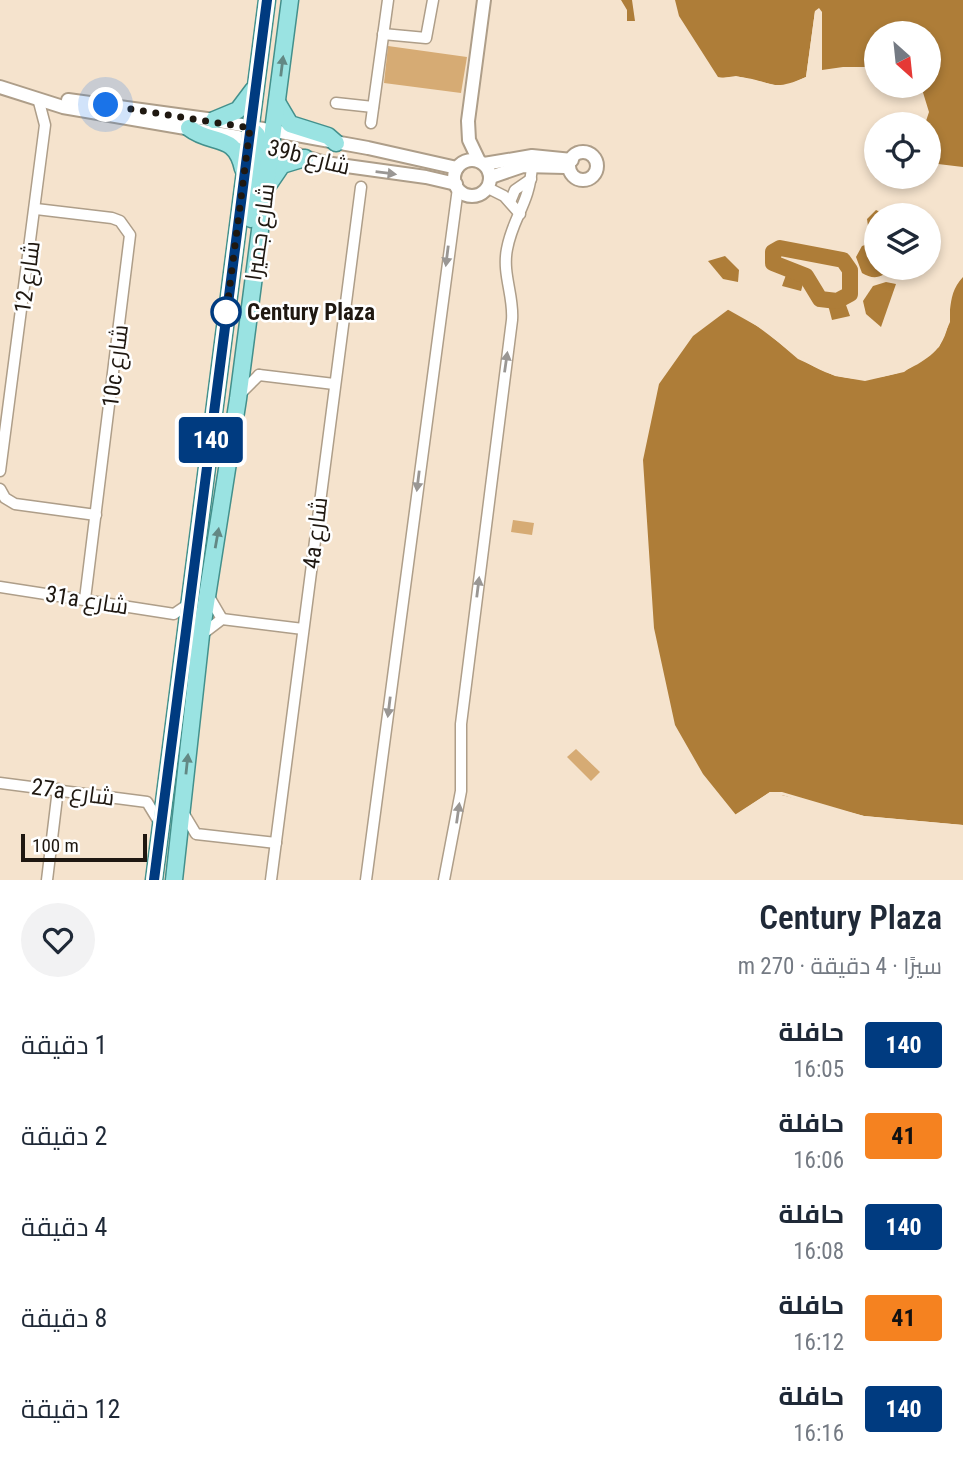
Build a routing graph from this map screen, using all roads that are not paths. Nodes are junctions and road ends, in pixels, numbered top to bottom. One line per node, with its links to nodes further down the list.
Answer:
1 (267, 0): 7 (main road, شارع جميرا)
2 (290, 0): 11 (main road, شارع جميرا, one-way to 2)
3 (388, 0): 6 (street)
4 (433, 0): 6 (street)
5 (484, 0): 19 (street)
6 (383, 34): 14 (street)
7 (262, 35): 8 (main road, شارع جميرا); 20 (main road)
8 (256, 81): 15 (main road); 20 (main road, شارع جميرا)
9 (0, 87): 10 (street, 39b شارع); 15 (street, 39b شارع)
10 (39, 102): 13 (street, 39b شارع); 17 (street, شارع 12)
11 (277, 102): 20 (main road, شارع جميرا); 21 (main road)
12 (336, 103): 14 (street)
13 (63, 107): 17 (street); 18 (street, 39b شارع)
14 (373, 107): 16 (street)
15 (214, 120): 20 (street, 39b شارع)
16 (371, 123)
17 (46, 125): 33 (street, شارع 12)
18 (189, 128): 20 (street, 39b شارع); 26 (main road)
19 (468, 133): 23 (street); 24 (street)
20 (260, 137): 21 (street, 39b شارع); 22 (street, 39b شارع); 26 (main road, شارع جميرا); 31 (main road, شارع جميرا); 35 (main road)
21 (335, 143): 24 (street, 39b شارع)
22 (305, 158): 29 (street, 39b شارع, one-way to 29); 31 (main road)
23 (481, 162): 24 (street); 25 (street); 28 (street)
24 (460, 165): 29 (street)
25 (532, 165): 27 (street); 28 (street)
26 (244, 172): 46 (main road, شارع جميرا)
27 (531, 179): 32 (street); 34 (street)
28 (489, 182): 29 (street); 32 (street)
29 (457, 186): 64 (street, one-way to 64)
30 (361, 187): 38 (street, 4a شارع)
31 (266, 189): 35 (main road, شارع جميرا)
32 (510, 202): 34 (street)
33 (36, 209): 40 (street, شارع 12); 42 (street, 10c شارع)
34 (520, 214): 65 (street, one-way to 34)
35 (255, 271): 36 (main road, شارع جميرا)
36 (244, 353): 37 (street); 39 (main road, شارع جميرا)
37 (260, 375): 38 (street); 39 (street)
38 (334, 384): 49 (street, 4a شارع)
39 (238, 399): 44 (main road, شارع جميرا, one-way to 39)
40 (0, 471)
41 (0, 489): 42 (street)
42 (96, 515): 45 (street, 10c شارع)
43 (0, 587): 45 (street, 31a شارع)
44 (208, 593): 48 (street); 50 (main road, شارع جميرا)
45 (85, 599): 47 (street, 31a شارع)
46 (191, 601): 47 (street); 50 (main road, شارع جميرا)
47 (174, 614): 50 (street)
48 (222, 619): 49 (street); 50 (street)
49 (303, 629): 58 (street, 4a شارع)
50 (194, 636): 52 (main road, شارع جميرا); 55 (main road, شارع جميرا, one-way to 50)
51 (0, 782): 53 (street, 27a شارع)
52 (167, 785): 54 (street, 27a شارع); 56 (main road, شارع جميرا)
53 (58, 789): 54 (street, 27a شارع); 60 (street)
54 (147, 802): 56 (street, 27a شارع)
55 (182, 810): 57 (street); 59 (main road, شارع جميرا)
56 (161, 826): 61 (main road, شارع جميرا)
57 (196, 834): 58 (street); 59 (street)
58 (276, 843): 63 (street, 4a شارع)
59 (177, 853): 62 (main road, شارع جميرا)
60 (47, 880)
61 (154, 880)
62 (174, 880)
63 (271, 880)
64 (366, 880)
65 (444, 880)

